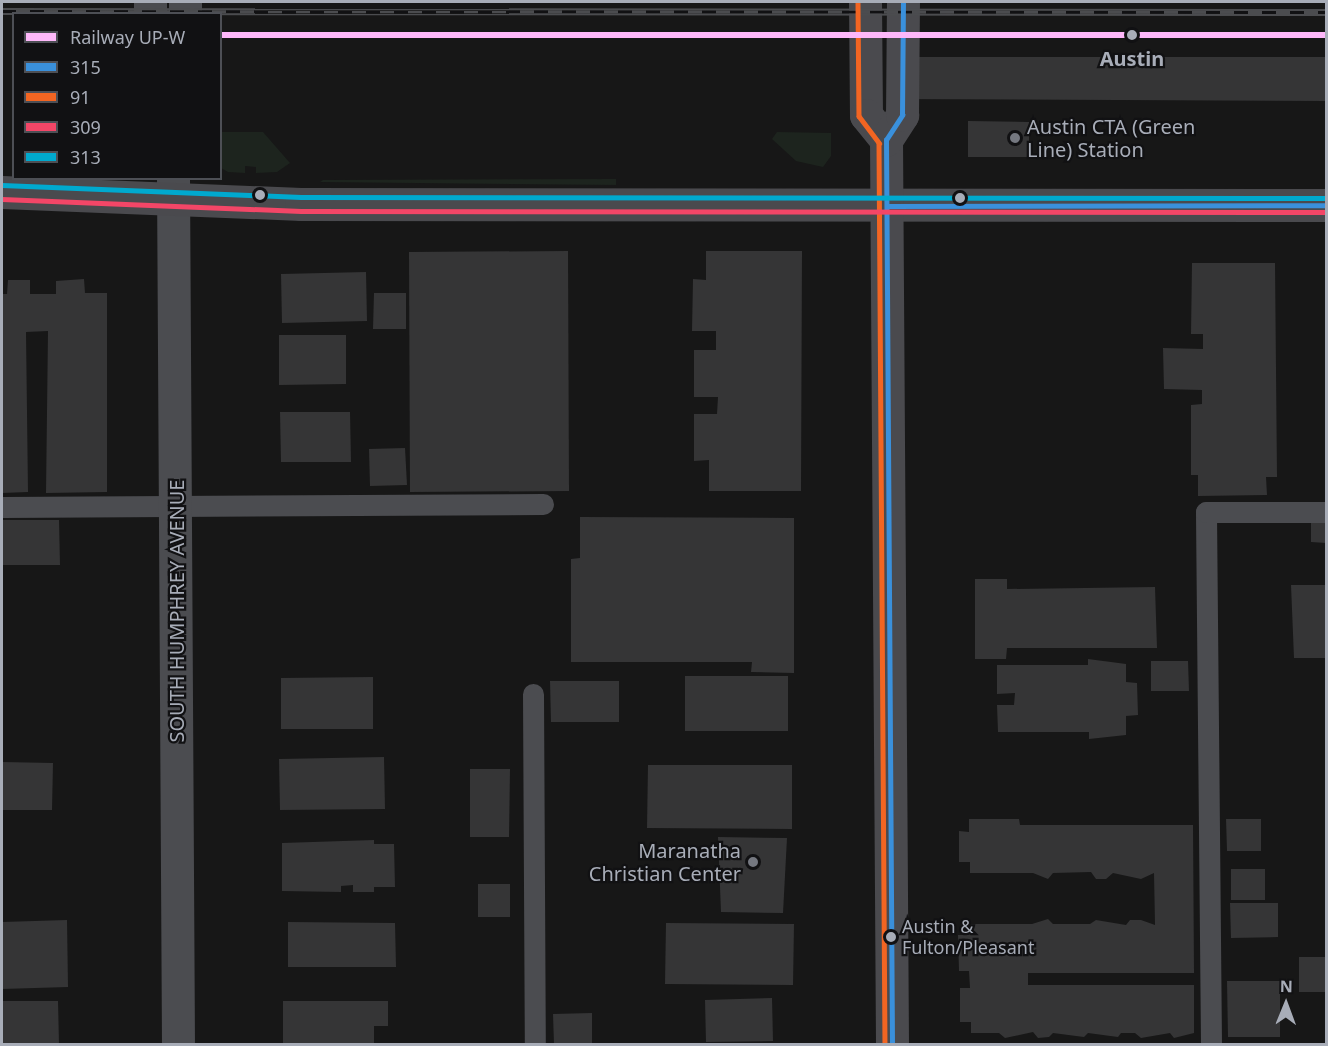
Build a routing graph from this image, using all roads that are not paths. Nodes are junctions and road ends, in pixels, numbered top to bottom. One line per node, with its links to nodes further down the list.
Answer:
1 (865, 2): 3 (street)
2 (903, 2): 3 (street)
3 (886, 140): 7 (street)
4 (174, 189): 5 (street); 7 (street); 9 (street, SOUTH HUMPHREY AVENUE)
5 (2, 192)
6 (1326, 205): 7 (street)
7 (887, 206): 15 (street)
8 (543, 504): 9 (lane)
9 (175, 506): 10 (lane); 13 (street, SOUTH HUMPHREY AVENUE)
10 (2, 507)
11 (1326, 512): 16 (lane)
12 (533, 694): 14 (lane)
13 (178, 1044)
14 (534, 1044)
15 (892, 1044)
16 (1211, 1044)

